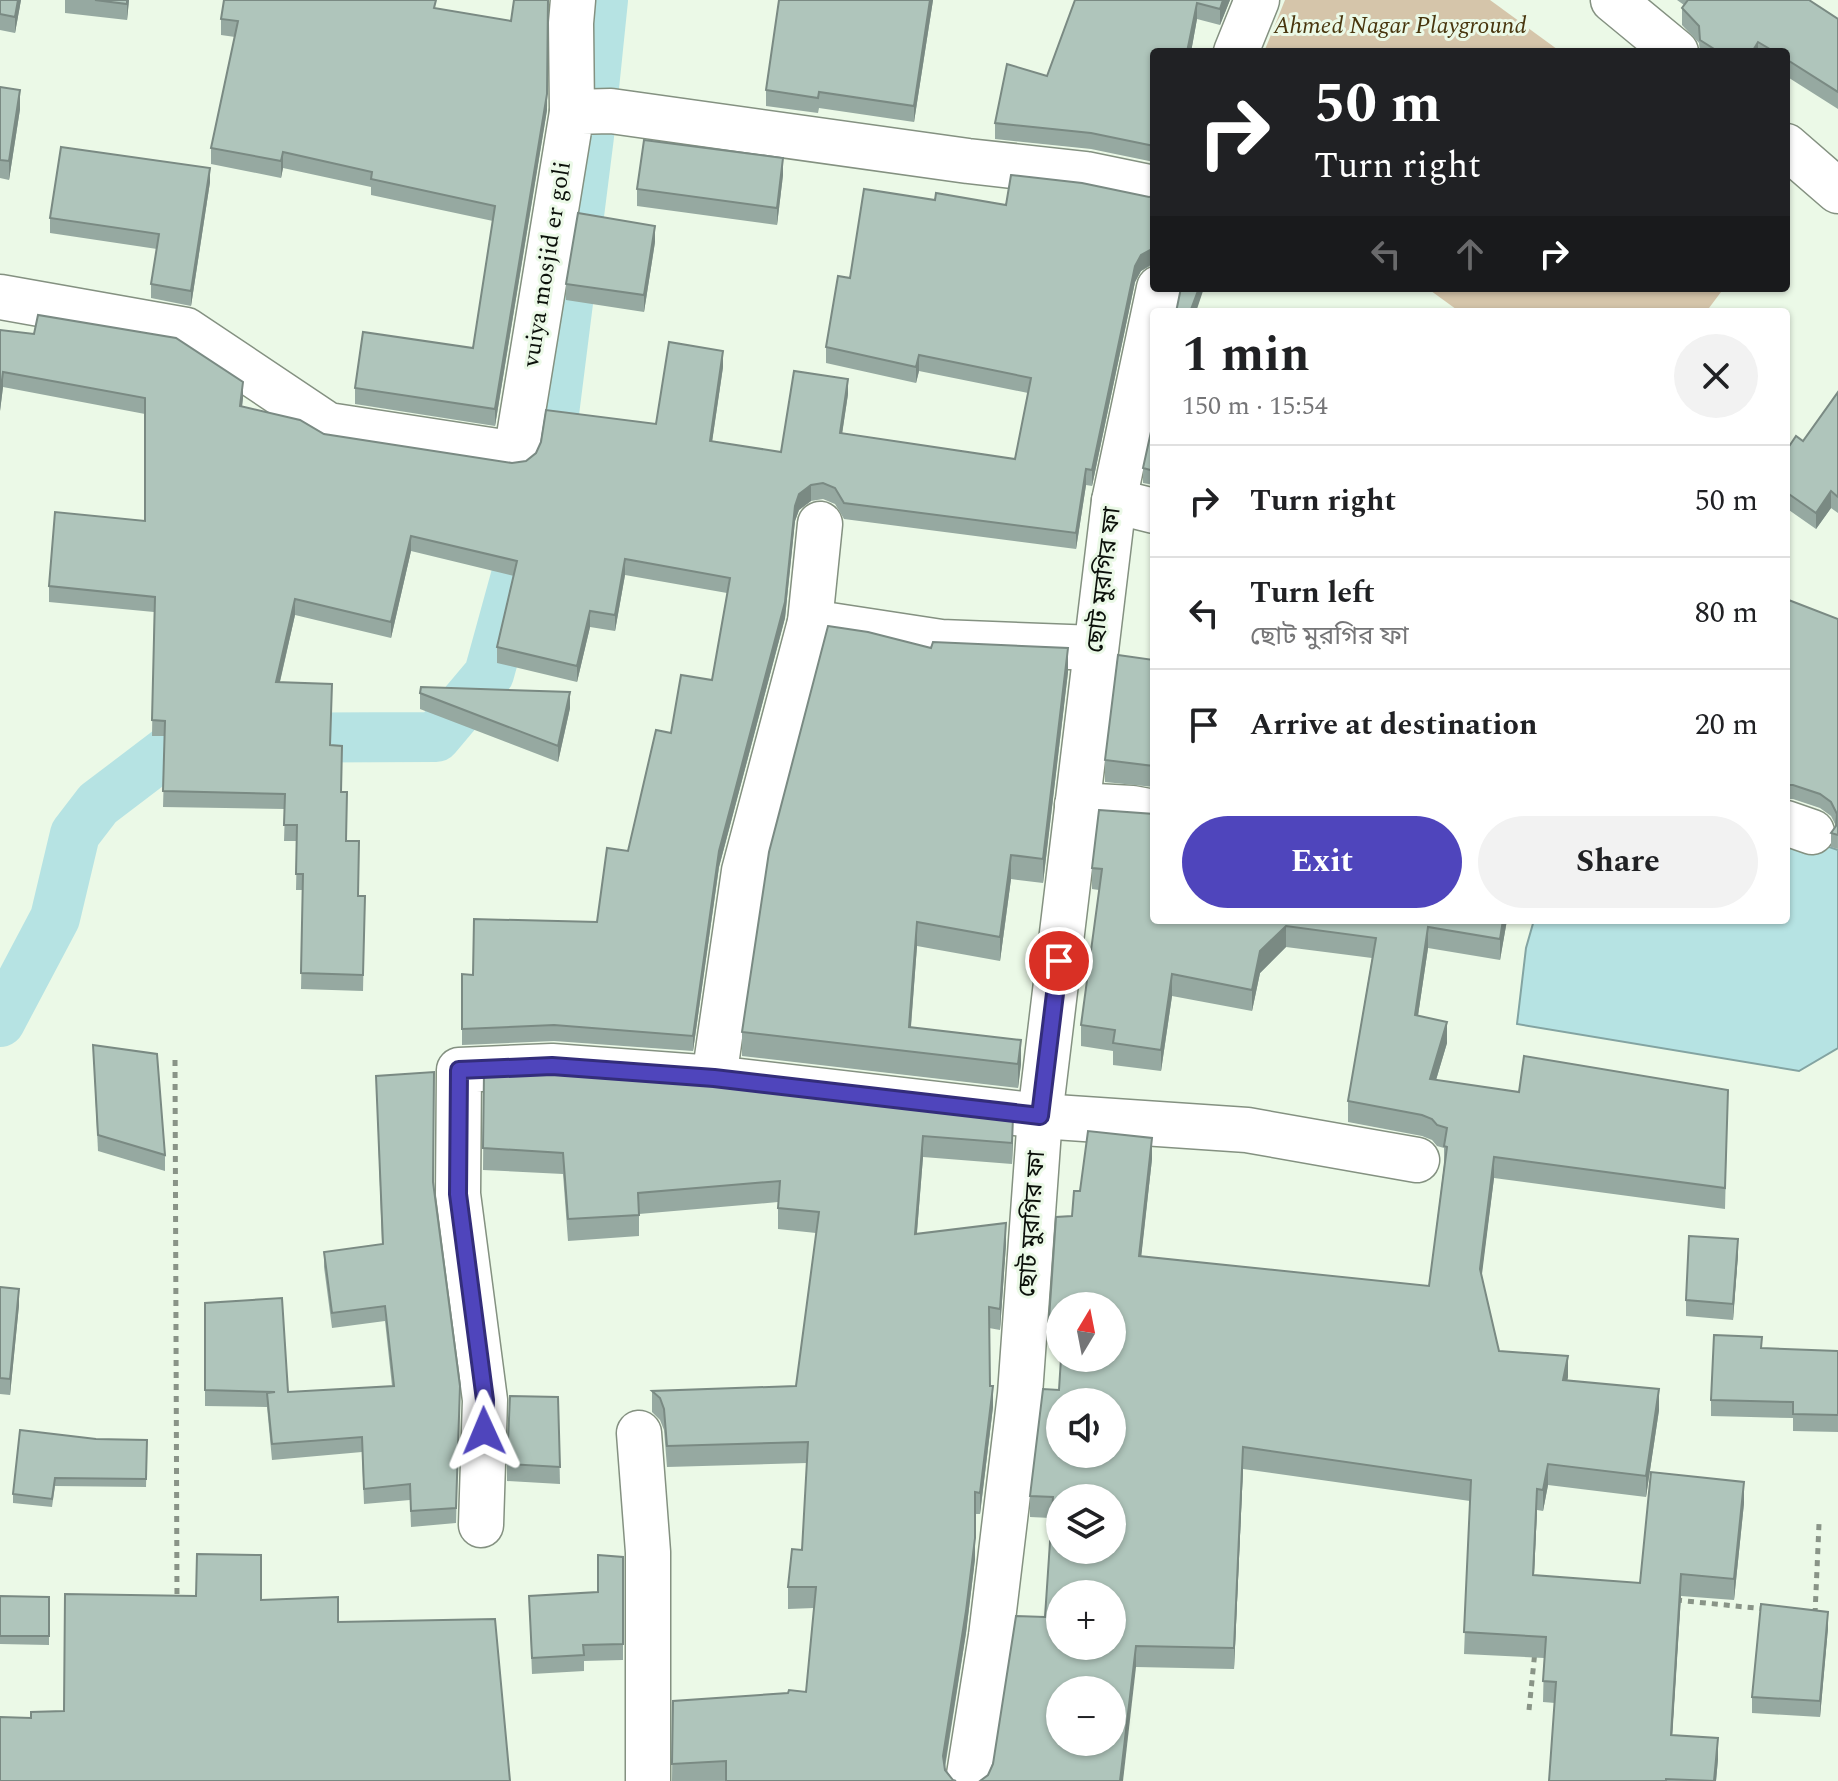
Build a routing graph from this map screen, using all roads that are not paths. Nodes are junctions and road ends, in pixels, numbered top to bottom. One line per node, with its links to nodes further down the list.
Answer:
1 (573, 0): 6 (street)
2 (1257, 0): 4 (street)
3 (1613, 0): 5 (street)
4 (1238, 48)
5 (1671, 48)
6 (572, 112): 8 (street); 10 (street, vuiya mosjid er goli)
7 (1790, 149): 9 (street)
8 (1150, 187)
9 (1838, 191)
10 (0, 297)
11 (1150, 366): 12 (street, ছোট মুরগির ফা)
12 (1134, 506): 15 (street, ছোট মুরগির ফা)
13 (820, 524): 14 (street)
14 (810, 622): 15 (street); 18 (street)
15 (1096, 648): 16 (street, ছোট মুরগির ফা)
16 (1077, 805): 17 (street); 19 (street, ছোট মুরগির ফা)
17 (1150, 811)
18 (714, 1078): 19 (street); 22 (street)
19 (1040, 1116): 20 (street); 24 (street, ছোট মুরগির ফা)
20 (1417, 1160)
21 (639, 1433): 23 (street)
22 (481, 1525)
23 (648, 1781)
24 (968, 1781)

